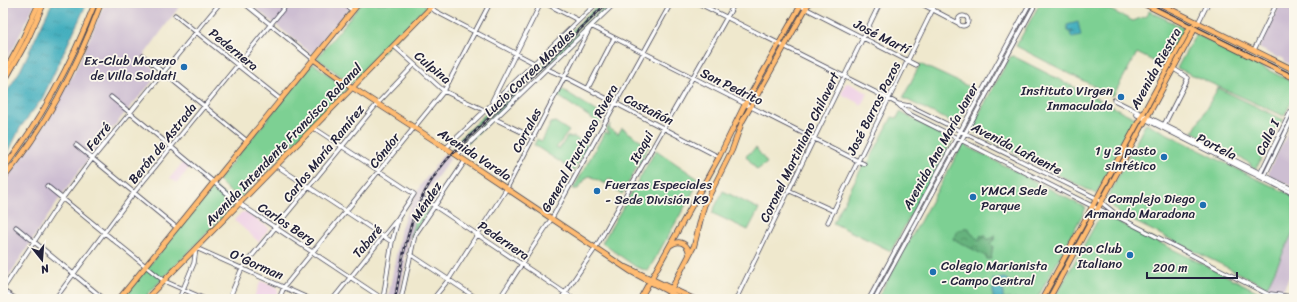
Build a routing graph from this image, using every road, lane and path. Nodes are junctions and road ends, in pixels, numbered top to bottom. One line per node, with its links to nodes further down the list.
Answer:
1 (39, 3): 70 (main road)
2 (44, 3): 75 (main road)
3 (95, 3): 61 (main road)
4 (101, 3): 65 (main road)
5 (220, 3): 44 (street, Ferré)
6 (244, 3): 41 (street)
7 (288, 3): 41 (street, Berón de Astrada)
8 (343, 3): 34 (street)
9 (359, 3): 34 (main road, Avenida Intendente Francisco Rabanal)
10 (427, 3): 32 (street)
11 (435, 3): 32 (main road, Avenida Intendente Francisco Rabanal)
12 (490, 3): 45 (street, Cóndor)
13 (541, 3): 54 (street)
14 (545, 3): 38 (street)
15 (597, 3): 38 (street)
16 (615, 3): 42 (street, Lucio Correa Morales)
17 (671, 3): 55 (street, General Fructuoso Rivera)
18 (698, 3): 37 (street, Avenida Lafuente)
19 (736, 3): 37 (street, Itaqui)
20 (795, 3): 31 (street, José Martí)
21 (809, 3): 33 (main road)
22 (880, 3): 47 (street, Coronel Martiniano Chilavert)
23 (920, 3): 35 (street)
24 (936, 3): 35 (street, José Barros Pazos)
25 (1030, 3): 51 (street, Avenida Ana María Janer)
26 (1036, 3): 52 (street, Avenida Ana María Janer)
27 (1142, 3): 43 (main road)
28 (1158, 3): 40 (main road)
29 (1208, 3): 40 (street)
30 (1276, 3): 53 (street)
31 (801, 4): 33 (street, José Martí); 48 (main road)
32 (431, 7): 45 (street); 49 (main road, Avenida Intendente Francisco Rabanal)
33 (806, 8): 47 (street, José Martí); 50 (main road)
34 (353, 10): 57 (main road, Avenida Intendente Francisco Rabanal)
35 (933, 10): 39 (street); 58 (street, José Barros Pazos)
36 (175, 14): 44 (street, Pedernera)
37 (727, 18): 48 (street, Avenida Lafuente); 73 (street, Itaqui)
38 (578, 20): 59 (street)
39 (958, 23)
40 (1198, 23): 43 (main road, Avenida Riestra); 53 (main road)
41 (271, 25): 57 (street); 62 (street, Berón de Astrada)
42 (591, 26): 46 (street, San Pedrito); 67 (street, Lucio Correa Morales); 71 (street, Corrales)
43 (1193, 28): 60 (main road, Avenida Riestra); 66 (main road, Avenida Riestra); 74 (main road)
44 (197, 32): 62 (street, Pedernera); 69 (street, Ferré)
45 (475, 32): 54 (street); 78 (street, Cóndor)
46 (614, 38): 55 (street, San Pedrito); 77 (street)
47 (863, 38): 58 (street, José Martí); 72 (street, Coronel Martiniano Chilavert)
48 (779, 43): 50 (street, Avenida Lafuente); 86 (main road)
49 (394, 46): 63 (street, Culpina); 76 (main road, Avenida Intendente Francisco Rabanal)
50 (784, 46): 72 (street, Avenida Lafuente); 90 (main road)
51 (1007, 46): 52 (street); 103 (street, Avenida Ana María Janer)
52 (1011, 48): 104 (street, Avenida Ana María Janer)
53 (1254, 50): 68 (main road)
54 (517, 53): 59 (street); 85 (street)
55 (643, 53): 73 (street, San Pedrito); 83 (street, General Fructuoso Rivera)
56 (143, 56): 69 (street)
57 (312, 59): 76 (main road, Avenida Varela); 80 (main road, Avenida Intendente Francisco Rabanal)
58 (908, 60): 64 (street, José Martí); 81 (street, José Barros Pazos)
59 (534, 62): 85 (street)
60 (1170, 62): 66 (main road); 95 (main road, Avenida Riestra)
61 (68, 64): 65 (main road); 94 (main road)
62 (238, 65): 80 (street, Pedernera); 89 (street, Berón de Astrada)
63 (414, 65): 78 (street, Culpina); 84 (street, Carlos María Ramírez)
64 (916, 65)
65 (74, 66): 97 (main road)
66 (1175, 67): 96 (main road, Avenida Riestra); 100 (street)
67 (547, 69): 71 (street, Castañón); 98 (street, Lucio Correa Morales)
68 (1294, 70)
69 (163, 73): 89 (street); 92 (street, Ferré)
70 (3, 75)
71 (565, 77): 77 (street, Castañón); 105 (street, Corrales)
72 (845, 77): 81 (street, Avenida Lafuente); 106 (street, Coronel Martiniano Chilavert)
73 (692, 78): 86 (street, San Pedrito); 99 (street, Itaqui)
74 (1294, 78)
75 (3, 84)
76 (352, 88): 84 (main road, Avenida Varela); 101 (main road, Avenida Intendente Francisco Rabanal)
77 (588, 88): 83 (street, Castañón)
78 (444, 91): 91 (street, Culpina); 102 (street, Cóndor)
79 (111, 97): 92 (street, Carlos Berg)
80 (280, 99): 109 (main road, Avenida Intendente Francisco Rabanal)
81 (889, 99): 87 (street, Avenida Lafuente); 118 (street, José Barros Pazos)
82 (1114, 100): 95 (street, Portela)
83 (616, 103): 99 (street, Castañón); 144 (street, General Fructuoso Rivera)
84 (377, 104): 102 (main road, Avenida Varela); 111 (street, Carlos María Ramírez)
85 (491, 104): 91 (street)
86 (745, 104): 90 (street, San Pedrito); 115 (main road)
87 (898, 104): 103 (street, Avenida Lafuente); 107 (street, Avenida Lafuente)
88 (1294, 105): 123 (street, Calle I)
89 (205, 106): 109 (street); 112 (street, Berón de Astrada)
90 (750, 107): 106 (street, San Pedrito); 160 (main road)
91 (484, 110): 113 (street)
92 (130, 113): 112 (street, Carlos Berg); 116 (street, Ferré)
93 (1294, 114): 123 (street, Calle I)
94 (40, 115): 97 (main road); 121 (main road)
95 (1141, 116): 96 (street, Portela); 133 (main road, Avenida Riestra)
96 (1146, 118): 100 (street, Portela); 136 (main road, Avenida Riestra)
97 (44, 119): 124 (main road)
98 (495, 119): 105 (street); 114 (street, Lucio Correa Morales)
99 (663, 127): 115 (street, Castañón); 155 (street, Itaqui)
100 (1163, 127): 123 (street, Portela)
101 (314, 128): 111 (street); 120 (main road, Avenida Intendente Francisco Rabanal)
102 (415, 128): 113 (main road, Avenida Varela); 122 (street, Cóndor)
103 (960, 130): 104 (street, Avenida Lafuente); 107 (street, Avenida Ana María Janer)
104 (965, 133): 108 (street, Avenida Ana María Janer); 133 (street, Avenida Lafuente)
105 (532, 137): 128 (street, Corrales)
106 (814, 138): 118 (street, San Pedrito); 129 (street, Coronel Martiniano Chilavert)
107 (956, 138): 108 (street, Avenida Lafuente); 169 (street, Avenida Ana María Janer)
108 (962, 140): 139 (street, Avenida Lafuente); 171 (street, Avenida Ana María Janer)
109 (246, 141): 125 (main road, Avenida Intendente Francisco Rabanal)
110 (76, 145): 116 (street)
111 (342, 146): 122 (street); 127 (street, Carlos María Ramírez)
112 (171, 147): 125 (street, Carlos Berg); 131 (street, Berón de Astrada)
113 (446, 148): 114 (main road, Avenida Varela)
114 (457, 155): 117 (main road, Avenida Varela)
115 (719, 157): 157 (main road)
116 (92, 159): 131 (street); 134 (street, Ferré)
117 (465, 161): 128 (main road, Avenida Varela); 138 (street, Méndez)
118 (858, 161): 119 (street, San Pedrito); 141 (street, José Barros Pazos)
119 (864, 164)
120 (277, 166): 127 (street); 137 (main road, Avenida Intendente Francisco Rabanal)
121 (3, 170)
122 (380, 171): 142 (street, Cóndor); 143 (street, Tabaré)
123 (1261, 177): 130 (street, Portela); 132 (street, Portela)
124 (3, 179)
125 (214, 181): 137 (street, Carlos Berg); 148 (main road, Avenida Intendente Francisco Rabanal)
126 (47, 186): 134 (street)
127 (309, 187): 142 (street); 149 (street, Carlos María Ramírez)
128 (507, 188): 144 (main road, Avenida Varela); 151 (street, Corrales)
129 (788, 190): 141 (street); 200 (street, Coronel Martiniano Chilavert)
130 (1294, 190)
131 (133, 194): 148 (street); 150 (street, Berón de Astrada)
132 (1294, 194)
133 (1096, 198): 136 (street, Avenida Lafuente); 139 (main road, Avenida Riestra)
134 (62, 199): 150 (street); 153 (street, Ferré)
135 (424, 199): 138 (street, Pedernera)
136 (1101, 201): 140 (main road, Avenida Riestra); 145 (street, Avenida Lafuente)
137 (239, 203): 149 (street, Carlos Berg); 156 (main road, Avenida Intendente Francisco Rabanal)
138 (434, 206): 151 (street, Pedernera); 159 (street, Méndez)
139 (1092, 206): 140 (street, Avenida Lafuente); 203 (main road, Avenida Riestra)
140 (1098, 208): 145 (street, Avenida Lafuente); 204 (main road, Avenida Riestra)
141 (834, 211): 146 (street, José Barros Pazos)
142 (346, 212): 152 (street); 158 (street, Cóndor)
143 (398, 218): 152 (street, Tabaré); 154 (street)
144 (552, 218): 155 (main road, Avenida Varela); 161 (street, General Fructuoso Rivera)
145 (1122, 218): 176 (street, Avenida Lafuente)
146 (828, 222)
147 (16, 226): 153 (street)
148 (177, 228): 162 (main road, Avenida Intendente Francisco Rabanal)
149 (275, 228): 158 (street, Carlos Berg); 163 (street, Carlos María Ramírez)
150 (105, 231): 162 (street); 164 (street, Berón de Astrada)
151 (478, 234): 161 (street, Pedernera); 166 (street, Corrales)
152 (383, 237): 154 (street); 165 (street, Tabaré)
153 (35, 242): 164 (street); 172 (street, Ferré)
154 (392, 242): 189 (street)
155 (596, 247): 168 (main road, Avenida Varela); 175 (street, Itaqui)
156 (196, 248): 163 (street, O'Gorman); 167 (main road, Avenida Intendente Francisco Rabanal); 173 (street)
157 (669, 248): 160 (main road); 168 (main road)
158 (313, 252): 165 (street, Carlos Berg); 170 (street, Cóndor)
159 (410, 254): 166 (street); 190 (street, Méndez)
160 (689, 257): 174 (main road)
161 (522, 264): 175 (street, Pedernera); 193 (street, General Fructuoso Rivera)
162 (146, 266): 167 (street); 181 (main road, Avenida Intendente Francisco Rabanal)
163 (242, 268): 170 (street, O'Gorman); 185 (street, Carlos María Ramírez)
164 (73, 274): 179 (street, Berón de Astrada); 180 (street)
165 (350, 277): 188 (street, Tabaré); 189 (street, Carlos Berg)
166 (449, 279): 191 (street, Corrales); 192 (street)
167 (164, 281): 173 (street); 182 (main road, Avenida Intendente Francisco Rabanal)
168 (650, 281): 174 (main road, Avenida Varela); 196 (main road)
169 (876, 285): 171 (street); 201 (street, Avenida Ana María Janer)
170 (284, 288): 186 (street, Cóndor); 187 (street, O'Gorman)
171 (880, 289): 202 (street, Avenida Ana María Janer)
172 (3, 290): 178 (street)
173 (183, 290): 183 (street); 184 (street)
174 (670, 290): 197 (main road); 198 (main road, Avenida Varela); 199 (main road, Avenida Varela)
175 (565, 294): 194 (street, Itaqui); 195 (street, Pedernera)
176 (1268, 294): 177 (street, Avenida Lafuente); 205 (street, Avenida Lafuente)
177 (1294, 297)
178 (16, 299)
179 (55, 299)
180 (104, 299)
181 (119, 299)
182 (146, 299)
183 (179, 299)
184 (205, 299)
185 (229, 299)
186 (279, 299)
187 (310, 299)
188 (333, 299)
189 (383, 299)
190 (402, 299)
191 (433, 299)
192 (478, 299)
193 (499, 299)
194 (561, 299)
195 (574, 299)
196 (640, 299)
197 (666, 299)
198 (682, 299)
199 (694, 299)
200 (736, 299)
201 (869, 299)
202 (875, 299)
203 (1042, 299)
204 (1049, 299)
205 (1277, 299)

